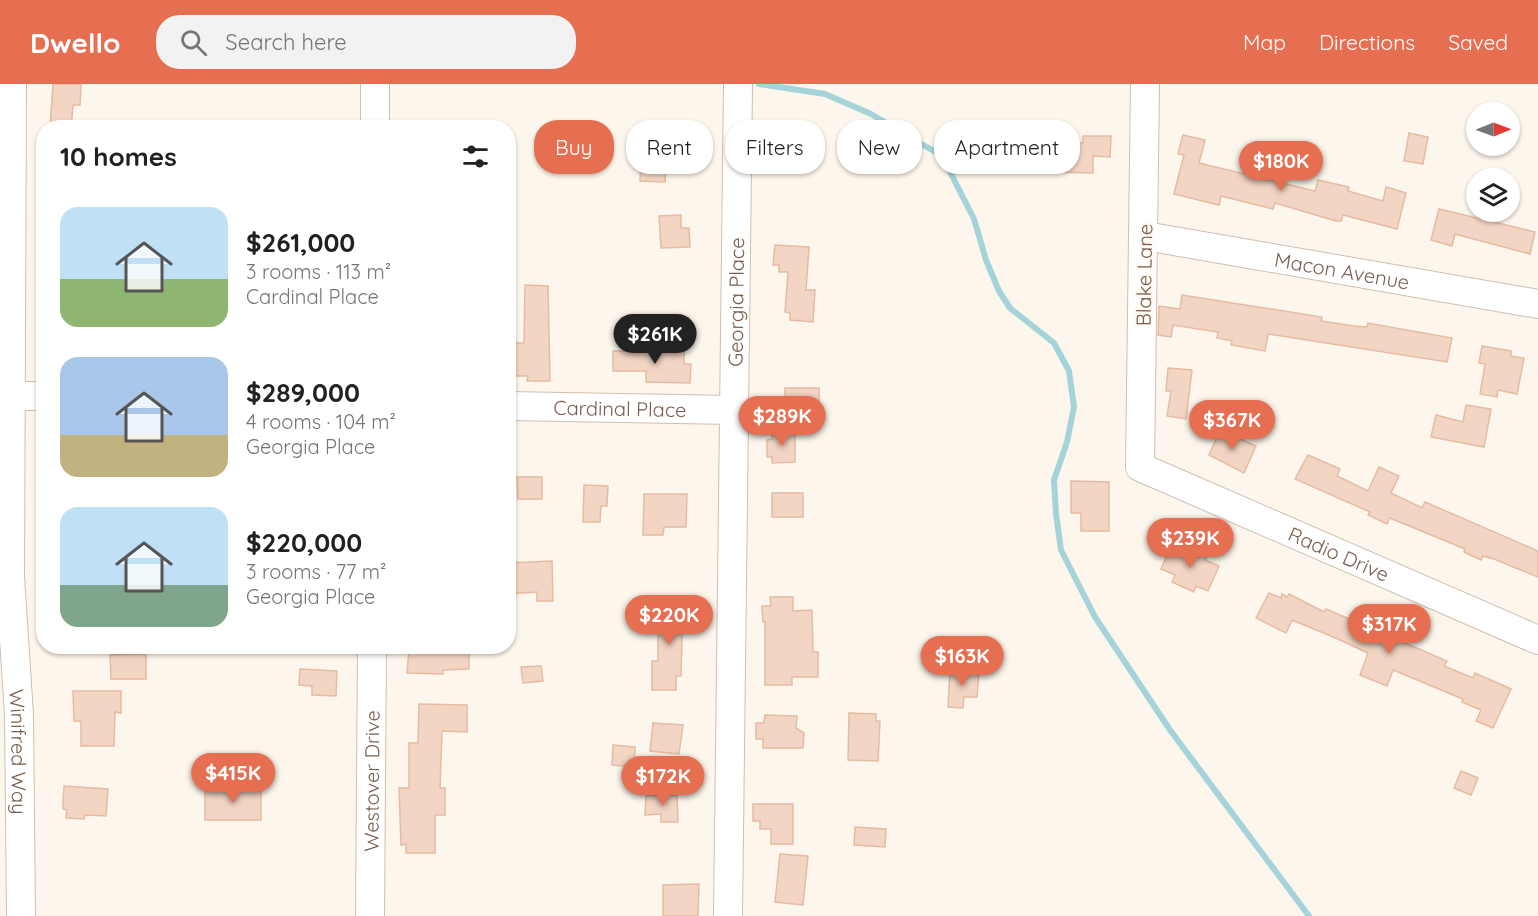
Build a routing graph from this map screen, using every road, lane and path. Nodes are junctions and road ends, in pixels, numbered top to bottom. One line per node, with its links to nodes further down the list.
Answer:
1 (12, 84): 6 (street, Winifred Way)
2 (375, 84): 5 (street)
3 (738, 84): 12 (street, Georgia Place)
4 (1145, 84): 7 (street, Blake Lane)
5 (375, 120)
6 (6, 173): 9 (street, Winifred Way)
7 (1145, 236): 8 (street, Macon Avenue); 14 (street, Blake Lane)
8 (1538, 304)
9 (11, 396): 10 (street); 13 (street, Winifred Way)
10 (36, 396)
11 (516, 406): 12 (street, Cardinal Place)
12 (734, 410): 20 (street, Georgia Place)
13 (5, 445): 17 (street, Winifred Way)
14 (1140, 467): 15 (street, Radio Drive)
15 (1538, 640)
16 (372, 654): 19 (street, Westover Drive)
17 (10, 716): 18 (street, Winifred Way)
18 (21, 916)
19 (370, 916)
20 (728, 916)

